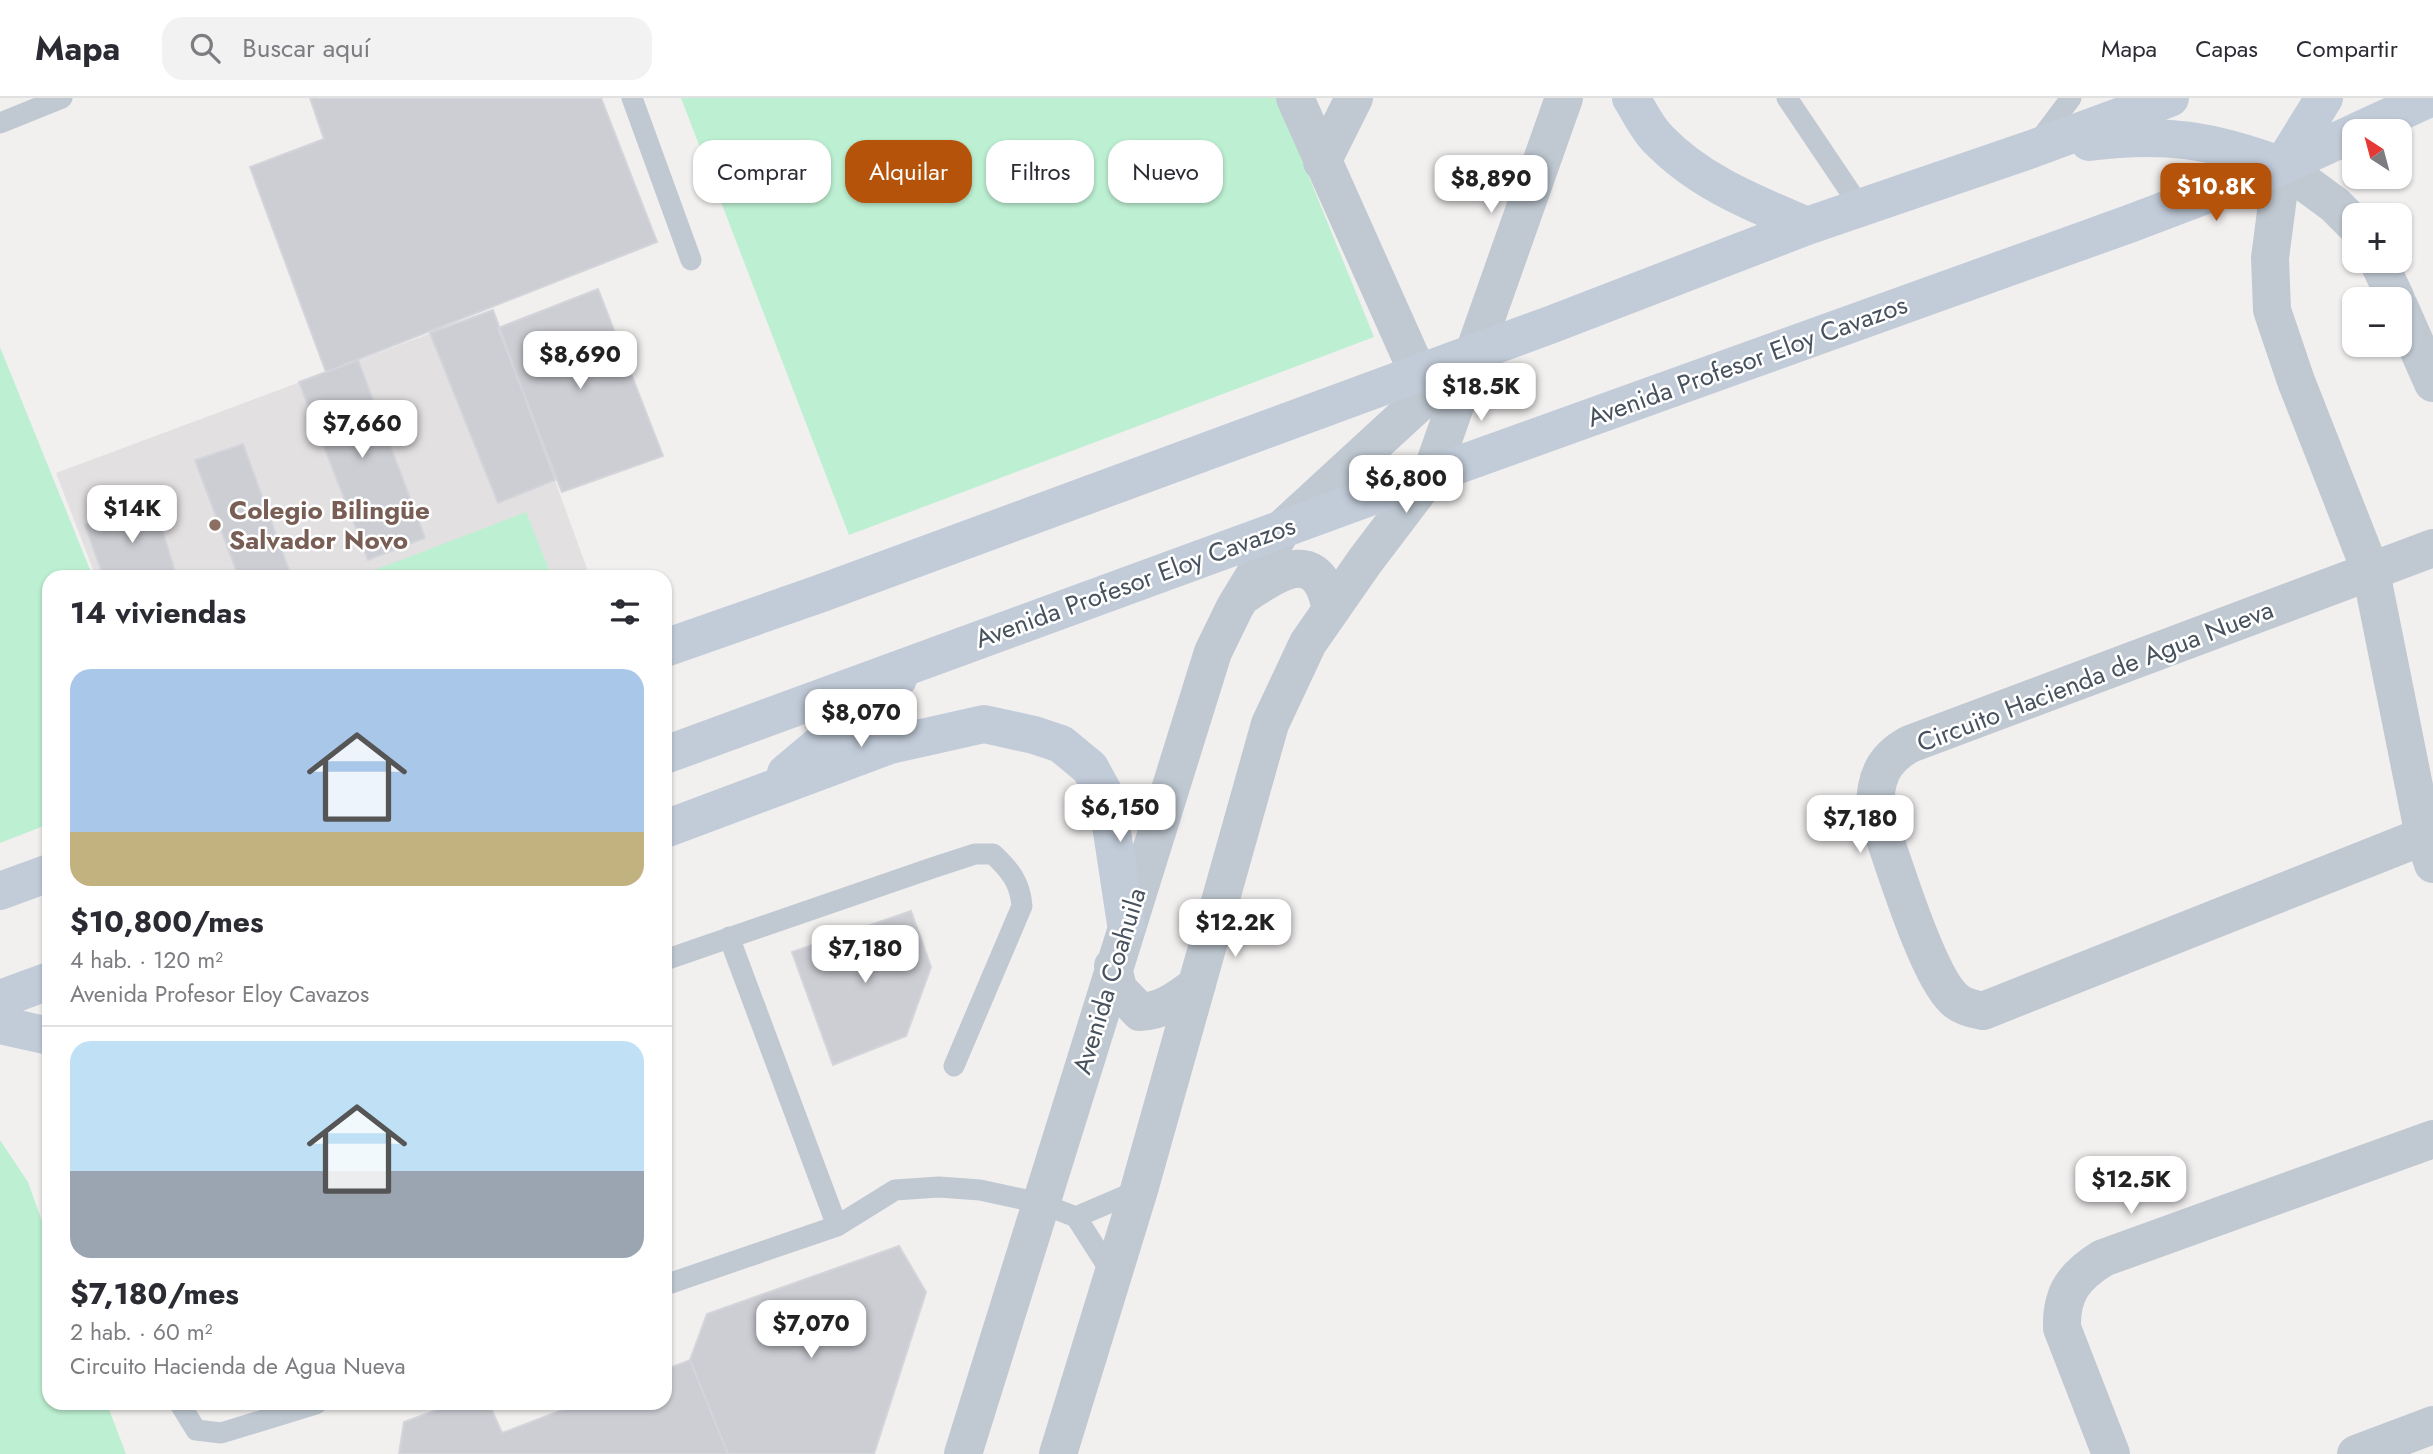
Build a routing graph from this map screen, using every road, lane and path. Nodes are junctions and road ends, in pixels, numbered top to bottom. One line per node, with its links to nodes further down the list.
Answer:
1 (62, 98): 13 (lane)
2 (632, 98): 21 (lane)
3 (1295, 98): 16 (street)
4 (1354, 98): 16 (street)
5 (1564, 98): 23 (street, Avenida Coahuila)
6 (1631, 98): 20 (main road)
7 (1787, 98): 18 (lane)
8 (2071, 98): 15 (lane)
9 (2170, 98): 15 (main road)
10 (2323, 98): 17 (main road)
11 (2430, 98): 12 (main road, Avenida Profesor Eloy Cavazos)
12 (2384, 119)
13 (0, 123)
14 (2342, 138): 17 (main road, Avenida Profesor Eloy Cavazos)
15 (2032, 149): 17 (main road); 18 (main road)
16 (1322, 162): 24 (street)
17 (2282, 166): 19 (street); 26 (main road, Avenida Profesor Eloy Cavazos); 29 (street)
18 (1861, 208): 20 (main road)
19 (2342, 212)
20 (1807, 226): 23 (main road)
21 (691, 260)
22 (2412, 335): 25 (street)
23 (1474, 352): 24 (main road); 26 (street, Avenida Coahuila); 27 (street, Avenida Coahuila)
24 (1417, 371): 32 (main road)
25 (2433, 383)
26 (1431, 474): 27 (main road, Avenida Profesor Eloy Cavazos); 31 (street, Avenida Coahuila)
27 (1283, 528): 30 (street, Avenida Coahuila); 33 (main road, Avenida Profesor Eloy Cavazos)
28 (2433, 548): 29 (street, Circuito Hacienda de Agua Nueva)
29 (2371, 572): 37 (street); 37 (street, Circuito Hacienda de Agua Nueva)
30 (1242, 596): 31 (street); 40 (street, Avenida Coahuila)
31 (1331, 610): 45 (street, Avenida Coahuila)
32 (672, 646)
33 (921, 661): 34 (main road, Avenida Profesor Eloy Cavazos); 35 (main road)
34 (672, 752)
35 (762, 792): 36 (main road); 40 (main road)
36 (672, 827)
37 (2429, 850)
38 (42, 876): 39 (main road)
39 (0, 891)
40 (1126, 925): 43 (street, Avenida Coahuila)
41 (729, 937): 42 (lane); 49 (lane); 54 (lane)
42 (672, 957)
43 (1113, 966): 45 (street); 52 (street, Avenida Coahuila)
44 (42, 984): 46 (main road)
45 (1197, 985): 51 (street, Avenida Coahuila)
46 (0, 999)
47 (0, 1025): 48 (main road)
48 (42, 1034)
49 (954, 1066)
50 (2433, 1139): 62 (street)
51 (1139, 1190): 53 (lane); 55 (street, Avenida Coahuila)
52 (1040, 1203): 53 (lane); 54 (lane); 60 (street, Avenida Coahuila)
53 (1076, 1217): 55 (lane)
54 (837, 1226): 56 (lane)
55 (1113, 1275): 61 (street, Avenida Coahuila)
56 (672, 1283)
57 (184, 1410): 58 (lane)
58 (296, 1410)
59 (2433, 1425): 63 (street)
60 (963, 1454)
61 (1058, 1454)
62 (2110, 1454)
63 (2356, 1454)

